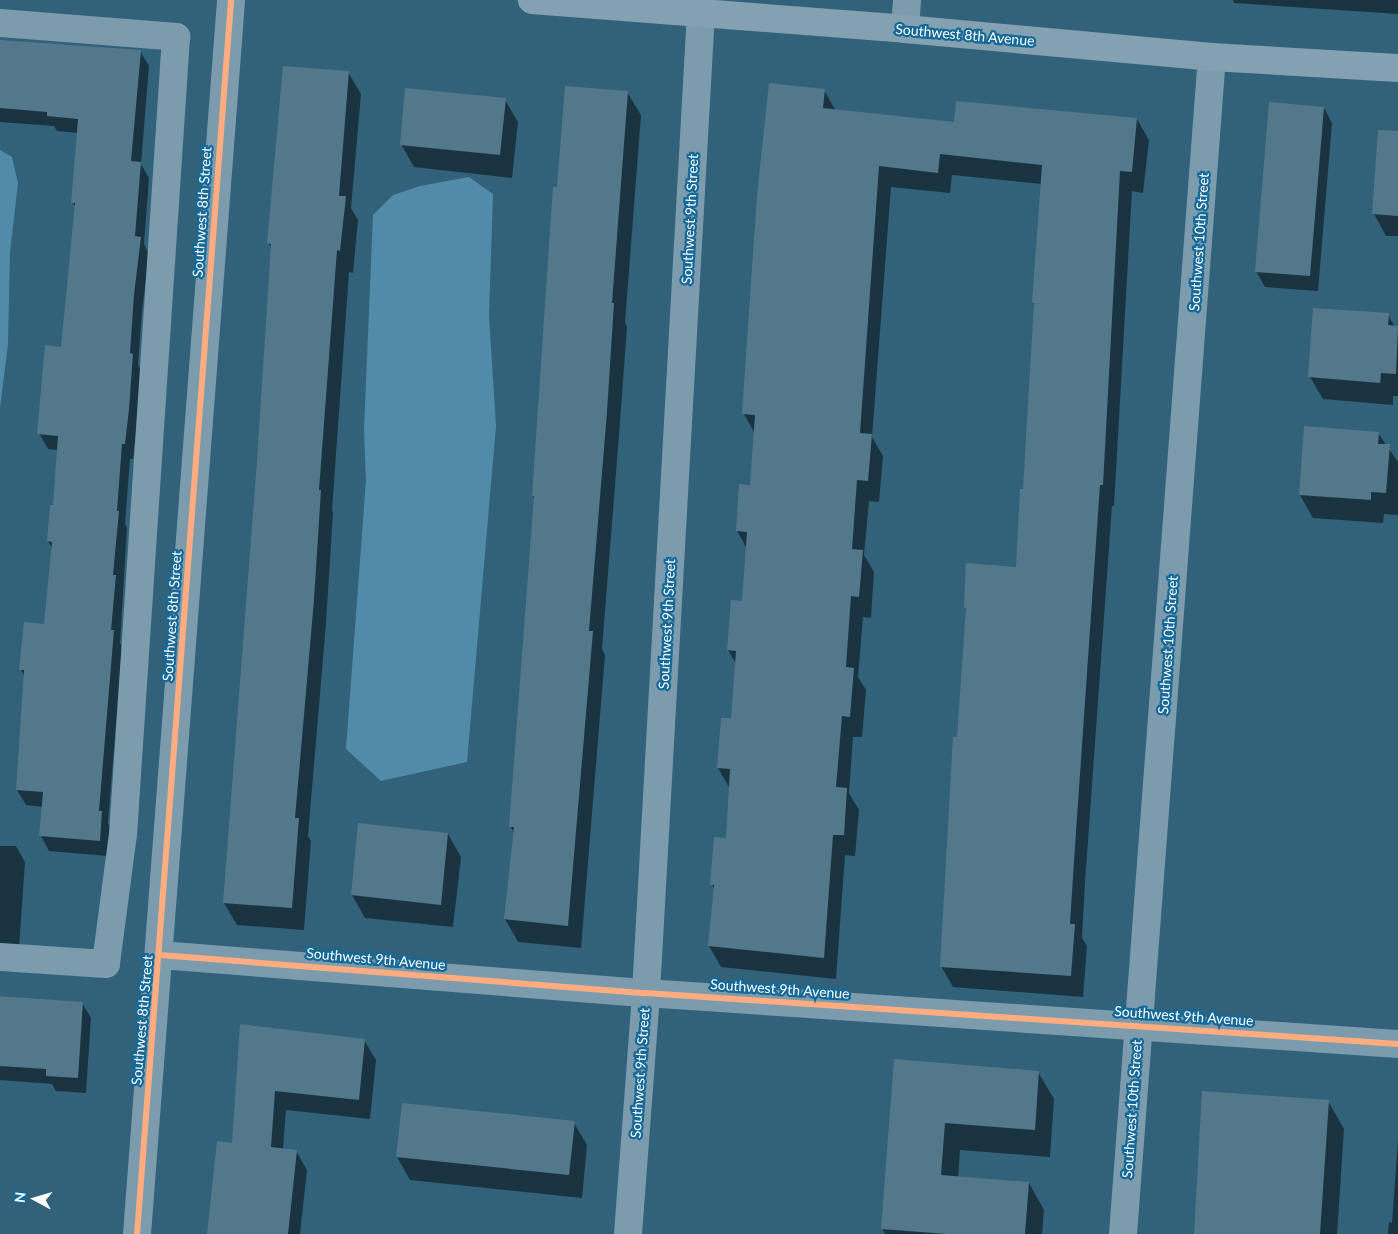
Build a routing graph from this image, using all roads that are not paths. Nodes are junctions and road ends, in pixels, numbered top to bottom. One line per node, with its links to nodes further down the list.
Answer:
1 (231, 0): 9 (street, Southwest 8th Street)
2 (532, 0): 4 (street, Southwest 8th Avenue)
3 (907, 0): 6 (street)
4 (701, 13): 6 (street, Southwest 8th Avenue); 11 (street, Southwest 9th Street)
5 (0, 23): 10 (street)
6 (905, 29): 7 (street, Southwest 8th Avenue)
7 (1212, 57): 8 (street, Southwest 8th Avenue); 12 (street, Southwest 10th Street)
8 (1398, 68)
9 (160, 955): 11 (street, Southwest 9th Avenue); 14 (street, Southwest 8th Street)
10 (0, 957)
11 (646, 993): 12 (street, Southwest 9th Avenue); 15 (street, Southwest 9th Street)
12 (1138, 1025): 13 (street, Southwest 9th Avenue); 16 (street, Southwest 10th Street)
13 (1398, 1044)
14 (137, 1234)
15 (628, 1234)
16 (1123, 1234)

